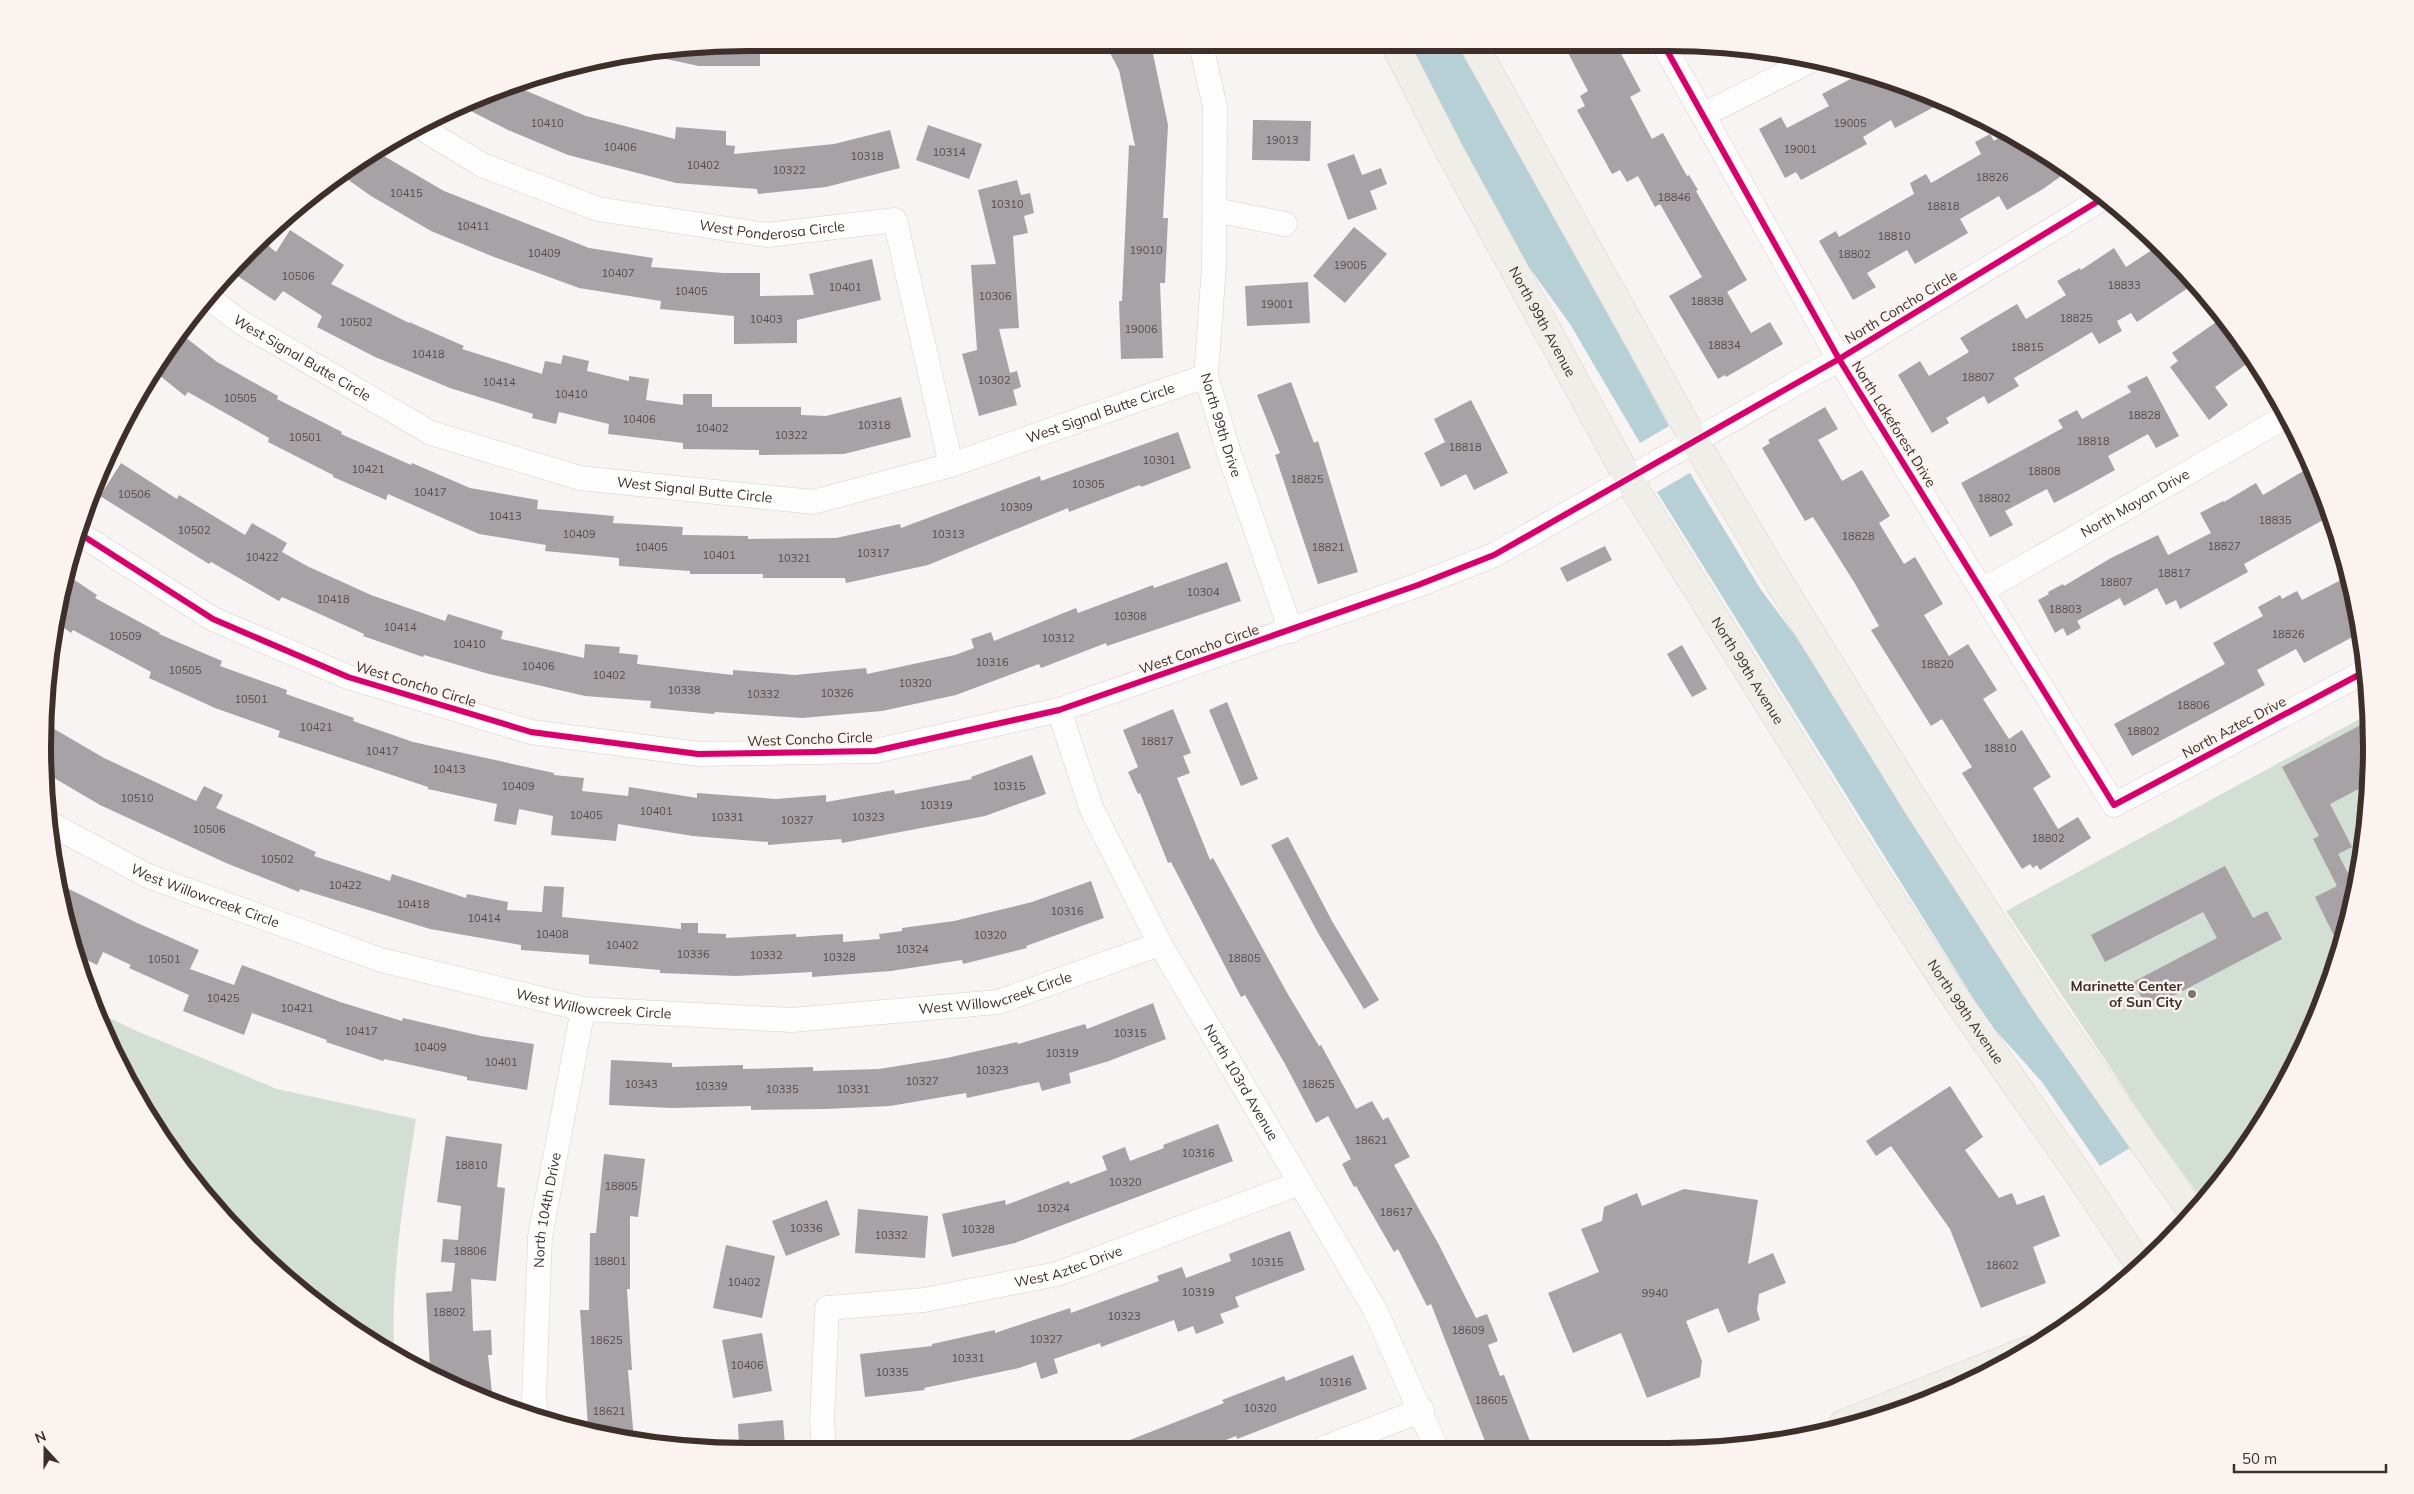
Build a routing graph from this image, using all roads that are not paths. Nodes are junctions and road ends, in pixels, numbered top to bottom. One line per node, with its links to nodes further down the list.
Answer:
1 (1203, 51): 9 (street, North 99th Drive)
2 (1399, 51): 17 (main road, North 99th Avenue)
3 (1478, 51): 15 (main road)
4 (1668, 51): 6 (street, North Lakeforest Drive)
5 (1802, 65): 6 (street)
6 (1703, 115): 12 (street, North Lakeforest Drive)
7 (425, 130): 16 (street, West Ponderosa Circle)
8 (2098, 201): 12 (street, North Concho Circle)
9 (1215, 210): 10 (street); 13 (street, North 99th Drive)
10 (1285, 224)
11 (213, 301): 16 (street, West Signal Butte Circle)
12 (1839, 359): 15 (street, North Concho Circle); 19 (street, North Lakeforest Drive)
13 (1206, 376): 16 (street, West Signal Butte Circle); 20 (street, North 99th Drive)
14 (2281, 420): 19 (street, North Mayan Drive)
15 (1696, 442): 17 (street, North Concho Circle); 28 (main road)
16 (951, 465)
17 (1629, 480): 20 (street, West Concho Circle); 29 (main road, North 99th Avenue)
18 (84, 536): 22 (street, West Concho Circle)
19 (1983, 590): 23 (street, North Lakeforest Drive)
20 (1291, 631): 22 (street, West Concho Circle)
21 (2359, 675): 23 (street, North Aztec Drive)
22 (1059, 710): 25 (street, North 103rd Avenue)
23 (2114, 805)
24 (56, 826): 26 (street, West Willowcreek Circle)
25 (1160, 944): 26 (street, West Willowcreek Circle); 27 (street, North 103rd Avenue)
26 (582, 1009): 32 (street, North 104th Drive)
27 (1300, 1183): 33 (street, North 103rd Avenue); 34 (street, West Aztec Drive)
28 (2189, 1207)
29 (2136, 1260)
30 (1966, 1375): 31 (main road)
31 (1880, 1409)
32 (536, 1410)
33 (1422, 1410): 35 (street); 36 (street, North 103rd Avenue)
34 (824, 1443)
35 (1337, 1443)
36 (1435, 1443)

